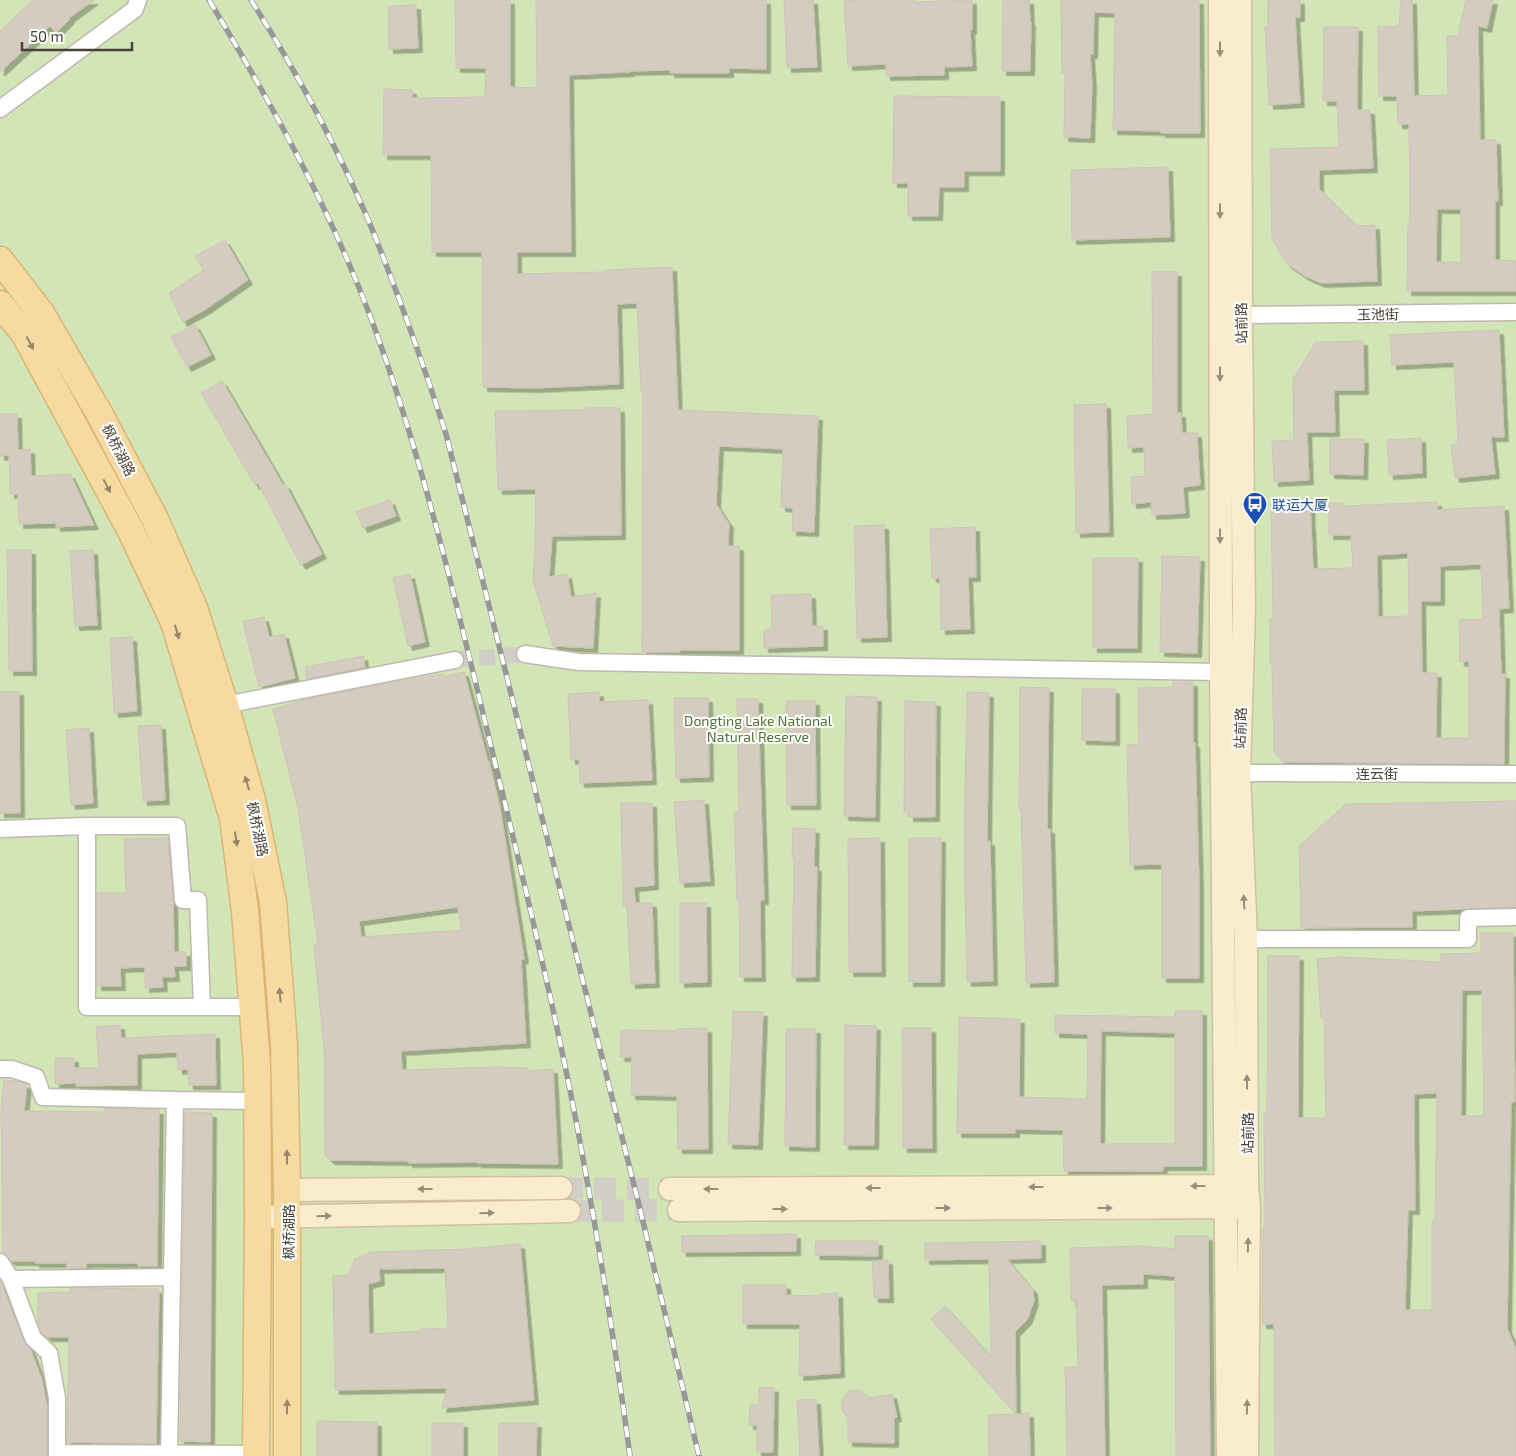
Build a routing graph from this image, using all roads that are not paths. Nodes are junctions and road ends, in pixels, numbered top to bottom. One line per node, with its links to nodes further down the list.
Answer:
1 (138, 0): 4 (street)
2 (1220, 0): 11 (main road, 站前路, one-way to 11)
3 (1240, 0): 8 (main road, 站前路)
4 (0, 109)
5 (0, 260): 12 (main road, 枫桥湖路)
6 (0, 304): 20 (main road, 枫桥湖路, one-way to 20)
7 (1516, 312): 8 (street, 玉池街)
8 (1241, 315): 13 (main road, 站前路)
9 (525, 654): 11 (street)
10 (455, 660): 12 (street)
11 (1220, 672): 27 (main road, 站前路)
12 (225, 705): 26 (main road, 枫桥湖路, one-way to 12)
13 (1239, 773): 14 (street, 连云街); 18 (main road, 站前路, one-way to 13)
14 (1516, 774)
15 (87, 826): 16 (street); 19 (street); 19 (street)
16 (0, 829)
17 (1516, 917): 18 (street)
18 (1246, 939): 27 (main road, 站前路, one-way to 18)
19 (202, 1007): 20 (street)
20 (253, 1007): 23 (main road, 枫桥湖路)
21 (0, 1069): 22 (street)
22 (175, 1100): 23 (street); 33 (street)
23 (257, 1101): 31 (main road, 枫桥湖路)
24 (561, 1188): 26 (main road, one-way to 26)
25 (670, 1189): 27 (main road, one-way to 25)
26 (287, 1190): 30 (main road, 枫桥湖路)
27 (1237, 1196): 28 (main road, one-way to 27); 39 (main road, 站前路); 40 (main road, 站前路, one-way to 27)
28 (679, 1210)
29 (569, 1212): 30 (main road, one-way to 29)
30 (288, 1216): 31 (main road); 38 (main road, 枫桥湖路, one-way to 30)
31 (258, 1217): 37 (main road, 枫桥湖路)
32 (0, 1262): 34 (street)
33 (172, 1277): 34 (street); 36 (street)
34 (11, 1279): 35 (street)
35 (58, 1455): 36 (street)
36 (169, 1455): 37 (street)
37 (256, 1455)
38 (287, 1456)
39 (1228, 1456)
40 (1247, 1456)

